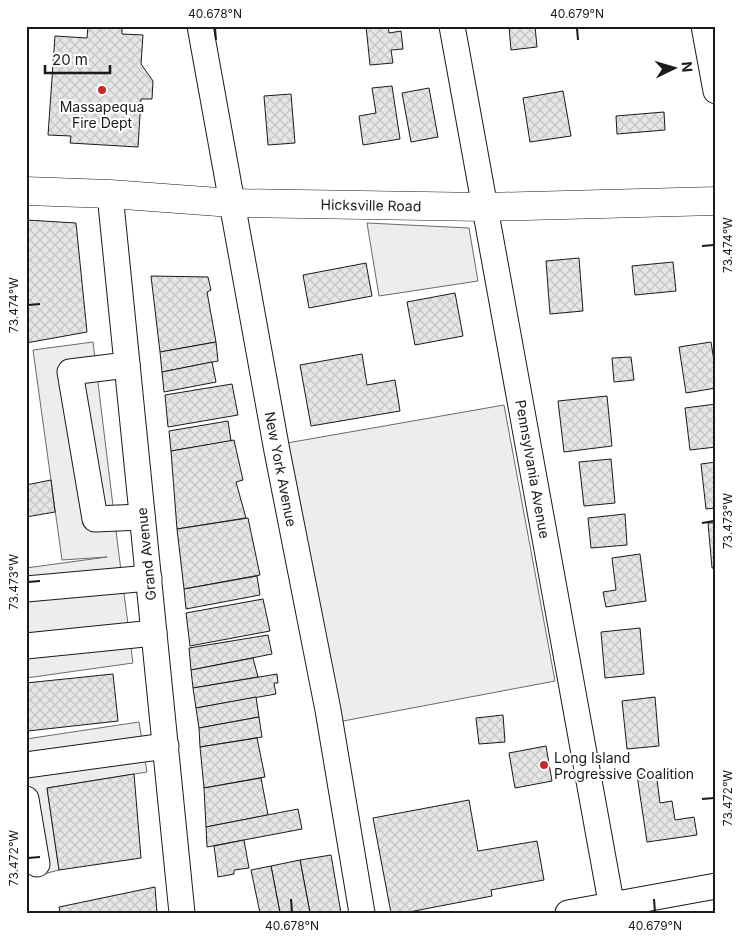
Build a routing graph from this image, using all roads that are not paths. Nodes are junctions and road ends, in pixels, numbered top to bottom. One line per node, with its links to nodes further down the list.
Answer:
1 (200, 26): 8 (street, New York Avenue)
2 (452, 26): 9 (street, Pennsylvania Avenue)
3 (704, 26): 4 (street)
4 (716, 91)
5 (26, 191): 6 (main road, Hicksville Road)
6 (110, 194): 8 (main road, Hicksville Road); 10 (street, Grand Avenue)
7 (716, 202): 9 (main road, Hicksville Road)
8 (232, 203): 9 (main road, Hicksville Road); 23 (street, New York Avenue)
9 (485, 207): 21 (street, Pennsylvania Avenue)
10 (127, 365): 11 (street, Grand Avenue); 11 (street)
11 (142, 517): 12 (street, Grand Avenue)
12 (149, 578): 13 (street); 14 (street, Grand Avenue)
13 (26, 589)
14 (154, 633): 15 (street); 16 (street, Grand Avenue)
15 (26, 646)
16 (166, 746): 17 (street); 22 (street, Grand Avenue)
17 (26, 764)
18 (26, 799): 19 (street)
19 (37, 864)
20 (716, 886): 21 (street)
21 (612, 909): 24 (street)
22 (182, 913)
23 (362, 913)
24 (568, 913)

